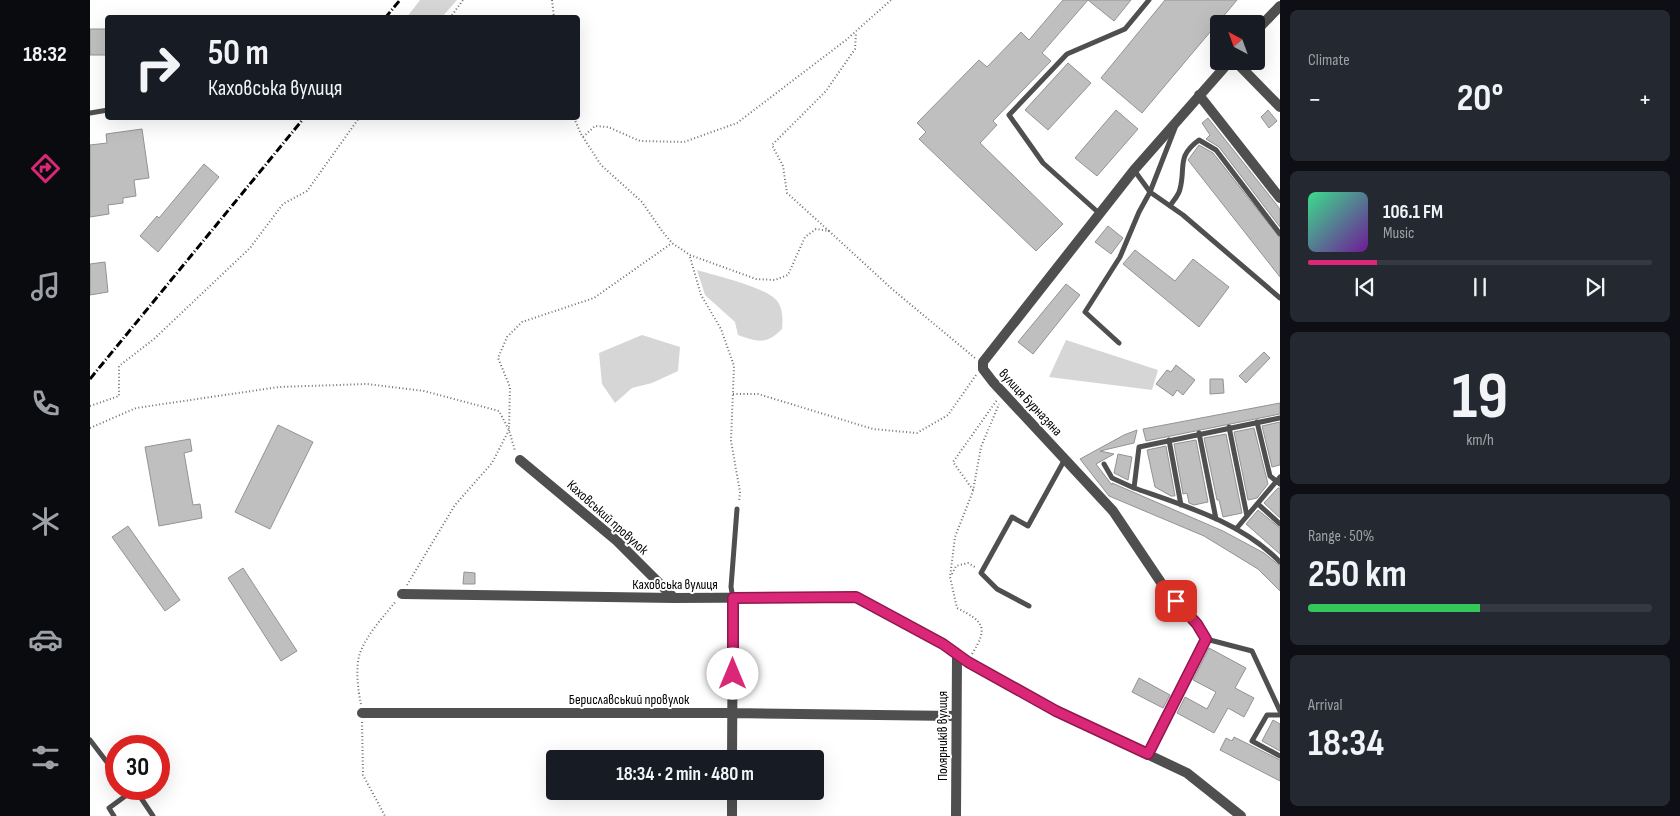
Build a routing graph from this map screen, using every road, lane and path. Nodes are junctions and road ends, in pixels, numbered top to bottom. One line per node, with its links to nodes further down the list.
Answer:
1 (463, 0): 6 (path)
2 (552, 0): 7 (path)
3 (891, 0): 9 (path)
4 (1149, 0): 24 (lane)
5 (1280, 6): 8 (street)
6 (452, 15)
7 (554, 15)
8 (1265, 22)
9 (856, 32): 19 (path); 25 (path)
10 (1222, 70): 12 (street, вулиця Бурназяна)
11 (1244, 70): 13 (street)
12 (1199, 95): 16 (street, вулиця Бурназяна); 22 (street)
13 (1280, 107)
14 (105, 110): 15 (lane)
15 (90, 113)
16 (1180, 117): 20 (street, вулиця Бурназяна); 21 (lane)
17 (359, 120): 34 (path)
18 (575, 120): 19 (path)
19 (583, 137): 27 (path)
20 (1134, 170): 21 (lane); 24 (street, вулиця Бурназяна)
21 (1150, 192): 23 (lane); 30 (lane)
22 (1280, 198)
23 (1170, 206): 26 (lane); 29 (lane)
24 (1100, 214): 31 (street, вулиця Бурназяна)
25 (829, 231): 28 (path); 31 (path)
26 (1280, 234)
27 (672, 242): 28 (path); 39 (path)
28 (690, 255): 33 (path)
29 (1280, 298)
30 (1119, 343)
31 (983, 365): 32 (street, вулиця Бурназяна); 33 (path)
32 (1002, 392): 42 (street, вулиця Бурназяна); 47 (path); 47 (path)
33 (733, 394): 50 (path)
34 (90, 406)
35 (1280, 418): 36 (lane)
36 (1258, 422): 37 (lane); 45 (lane)
37 (1229, 427): 40 (lane); 51 (lane)
38 (90, 428): 39 (path)
39 (509, 430): 43 (path); 58 (path)
40 (1199, 433): 41 (lane); 52 (lane)
41 (1169, 440): 46 (lane); 49 (lane)
42 (1065, 459): 56 (lane); 62 (street, вулиця Бурназяна)
43 (520, 460): 59 (street, Каховський провулок)
44 (1104, 464): 46 (lane)
45 (1279, 481): 48 (lane)
46 (1134, 488): 49 (lane)
47 (973, 491): 57 (path)
48 (1258, 504): 51 (lane); 53 (lane)
49 (1181, 505): 52 (lane)
50 (737, 509): 60 (lane)
51 (1247, 516): 54 (lane)
52 (1216, 519): 54 (lane)
53 (1280, 524)
54 (1236, 529): 55 (lane)
55 (1280, 562)
56 (982, 570): 57 (path); 61 (lane)
57 (950, 577): 64 (path)
58 (402, 594): 59 (street, Каховська вулиця); 67 (path)
59 (674, 598): 60 (street, Каховська вулиця)
60 (733, 598): 63 (street, Каховська вулиця); 66 (street)
61 (1029, 606)
62 (1206, 639): 65 (lane); 72 (street)
63 (957, 656): 64 (street, Каховська вулиця); 69 (street, Полярників вулиця)
64 (968, 662): 72 (street, Каховська вулиця)
65 (1280, 711)
66 (733, 712): 67 (street, Бериславський провулок); 69 (street, Бериславський провулок); 71 (street)
67 (362, 713): 80 (path)
68 (1280, 715): 73 (lane)
69 (955, 716): 82 (street, Полярників вулиця)
70 (90, 740): 74 (lane)
71 (732, 750)
72 (1148, 754): 83 (street, Каховська вулиця)
73 (1280, 756)
74 (105, 760)
75 (120, 800): 78 (lane)
76 (142, 800): 79 (lane)
77 (732, 800): 81 (street)
78 (114, 816)
79 (153, 816)
80 (385, 816)
81 (732, 816)
82 (956, 816)
83 (1241, 816)

